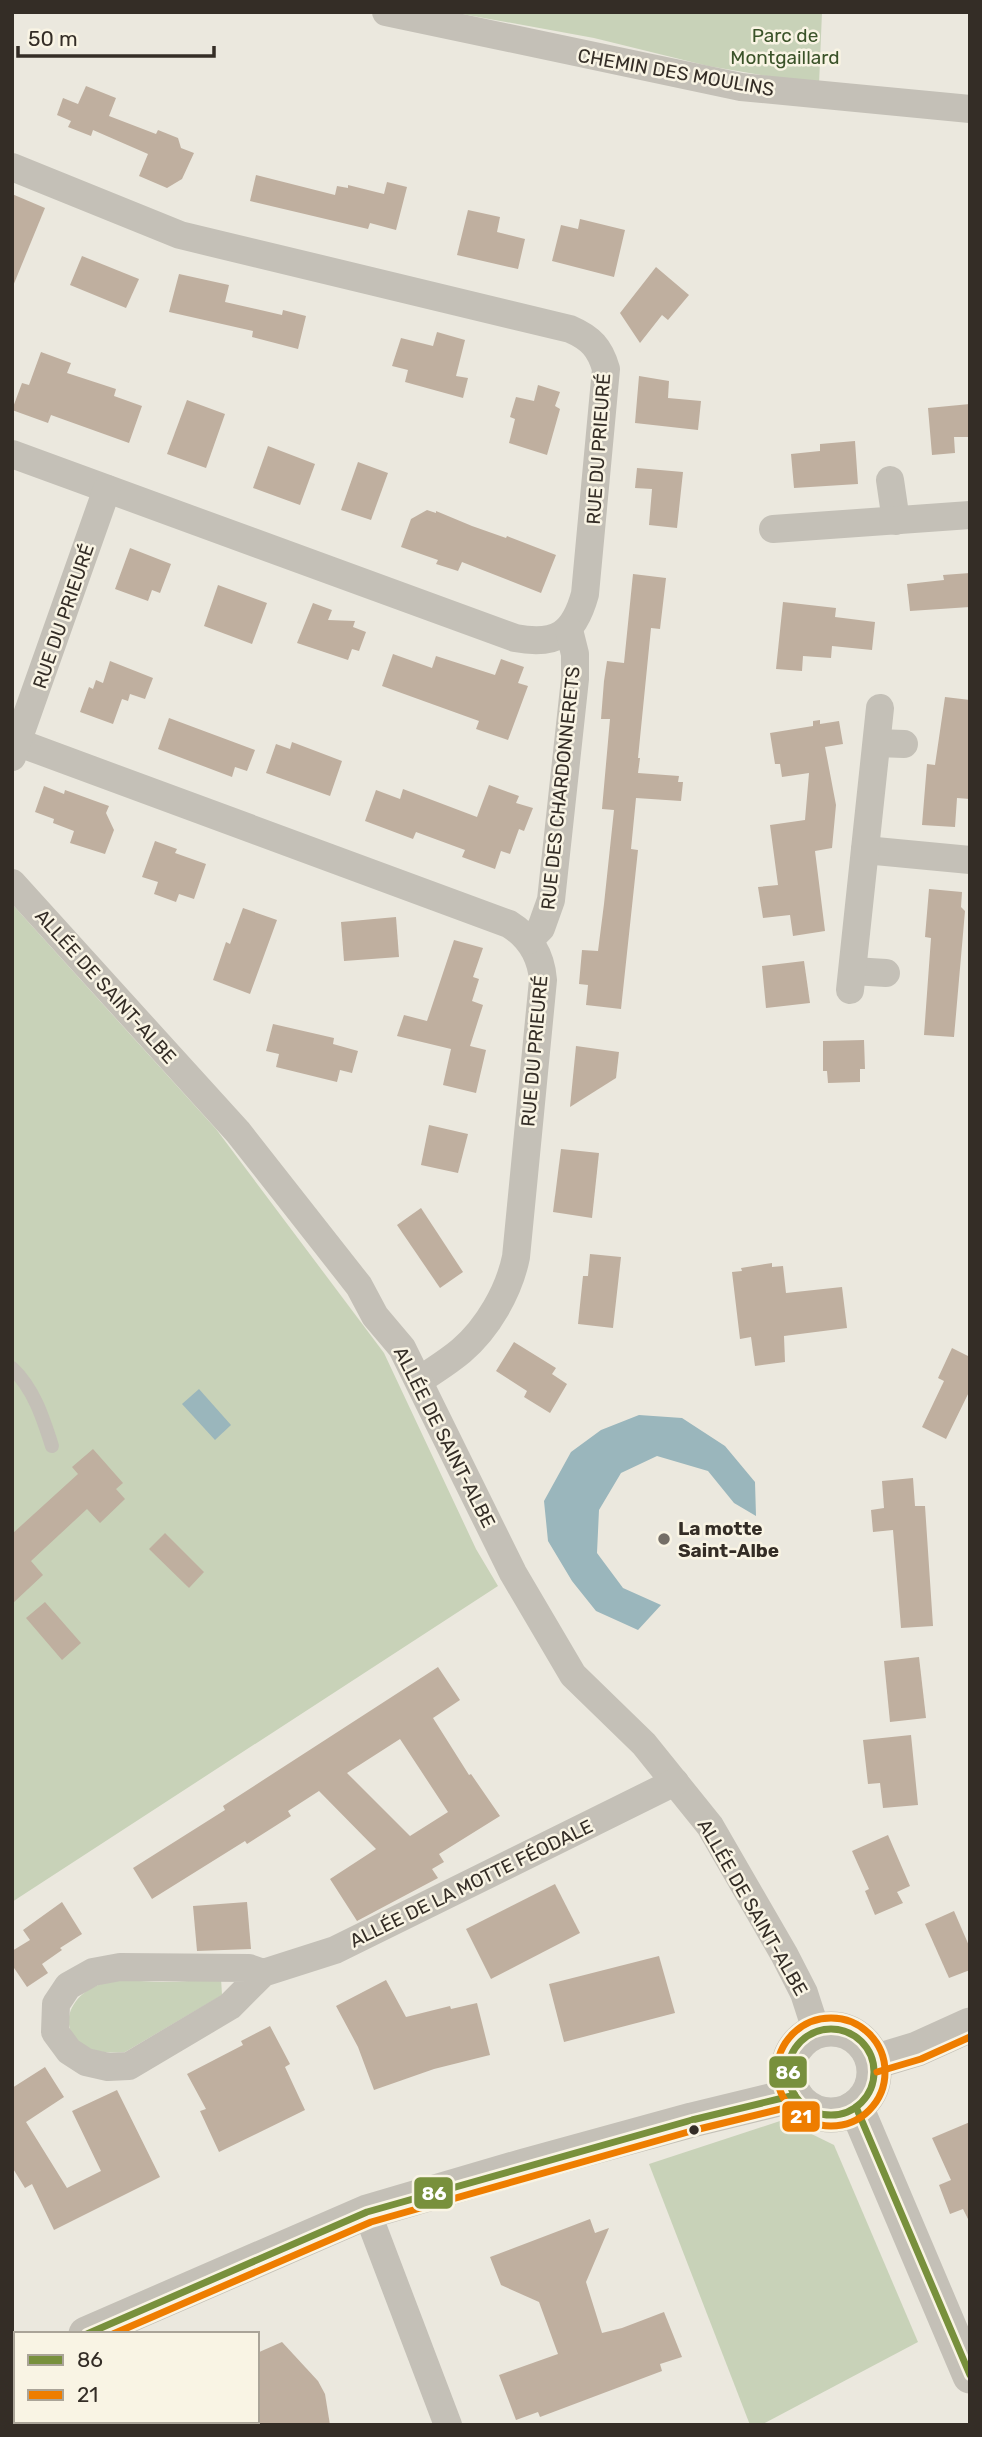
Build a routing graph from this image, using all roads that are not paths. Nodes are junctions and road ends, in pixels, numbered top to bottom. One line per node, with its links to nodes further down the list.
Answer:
1 (386, 12): 2 (street, CHEMIN DES MOULINS)
2 (970, 109)
3 (12, 167): 10 (street, RUE DU PRIEURÉ)
4 (12, 454): 6 (street)
5 (890, 480): 8 (street)
6 (107, 489): 10 (street); 12 (street, RUE DU PRIEURÉ)
7 (970, 515): 8 (street)
8 (896, 521): 9 (street)
9 (774, 529)
10 (569, 630): 16 (street, RUE DES CHARDONNERETS)
11 (880, 708): 13 (street)
12 (15, 750): 16 (street, RUE DU PRIEURÉ)
13 (865, 850): 14 (street); 17 (street)
14 (970, 860)
15 (12, 883): 19 (street, ALLÉE DE SAINT-ALBE)
16 (529, 940): 19 (street, RUE DU PRIEURÉ)
17 (886, 972)
18 (12, 1368): 20 (lane)
19 (420, 1380): 21 (street, ALLÉE DE SAINT-ALBE)
20 (52, 1446)
21 (675, 1782): 22 (street, ALLÉE DE LA MOTTE FÉODALE); 24 (street, ALLÉE DE SAINT-ALBE)
22 (263, 1973): 22 (street, ALLÉE DE LA MOTTE FÉODALE)
23 (970, 2025): 25 (street)
24 (816, 2031): 25 (street); 26 (street)
25 (874, 2063): 27 (street)
26 (795, 2095): 27 (street); 28 (street)
27 (856, 2107): 30 (street)
28 (367, 2212): 29 (street); 31 (street)
29 (91, 2332)
30 (970, 2376)
31 (448, 2425)

